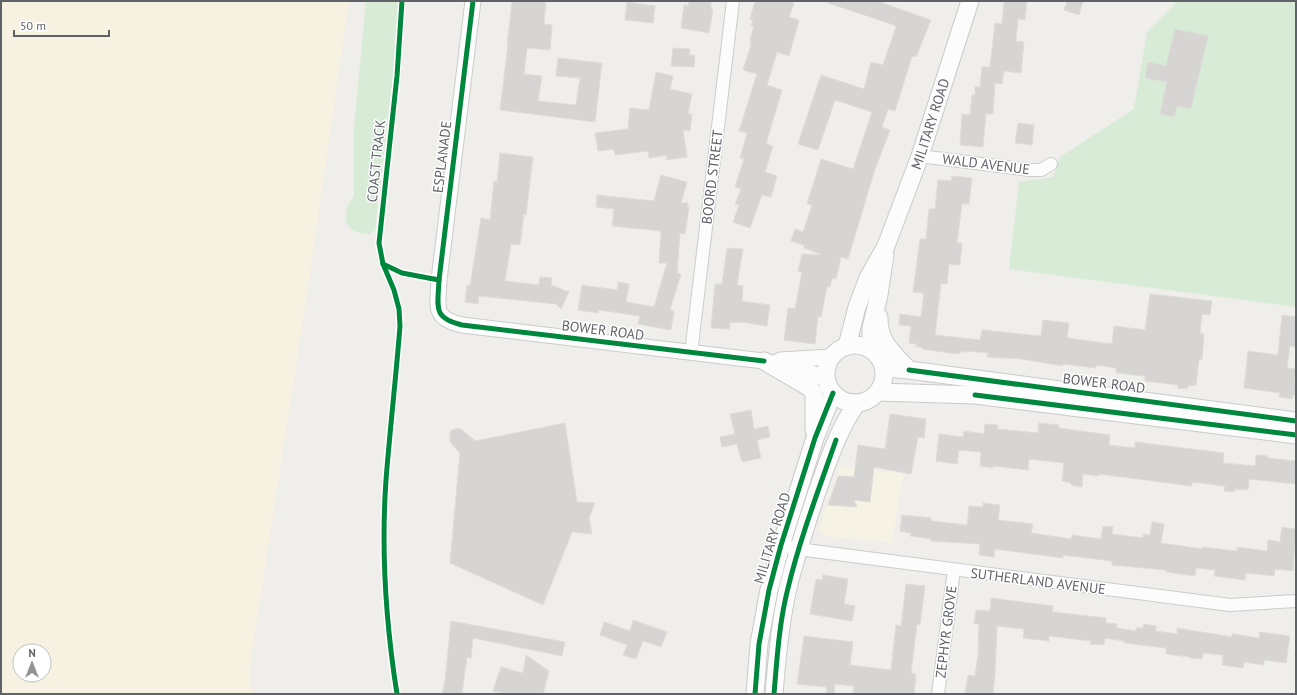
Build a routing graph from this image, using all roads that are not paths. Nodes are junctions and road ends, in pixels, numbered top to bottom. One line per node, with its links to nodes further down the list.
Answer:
1 (473, 1): 8 (street, ESPLANADE)
2 (733, 1): 11 (street, BOORD STREET)
3 (967, 2): 4 (main road, MILITARY ROAD)
4 (920, 156): 5 (street, WALD AVENUE); 6 (main road, MILITARY ROAD)
5 (1050, 164)
6 (886, 246): 7 (main road, MILITARY ROAD); 9 (main road, MILITARY ROAD)
7 (879, 294): 10 (main road, MILITARY ROAD); 15 (main road)
8 (441, 316): 11 (street, BOWER ROAD)
9 (846, 346): 10 (main road); 12 (main road)
10 (871, 349): 14 (main road)
11 (691, 353): 13 (street, BOWER ROAD)
12 (831, 357): 13 (street, BOWER ROAD); 16 (main road)
13 (764, 362): 16 (street, BOWER ROAD); 21 (main road)
14 (884, 368): 15 (main road, BOWER ROAD); 17 (main road)
15 (909, 370): 19 (main road, BOWER ROAD)
16 (829, 387): 18 (main road); 21 (main road, MILITARY ROAD)
17 (878, 392): 18 (main road); 20 (main road, BOWER ROAD)
18 (857, 403): 23 (main road, MILITARY ROAD)
19 (1296, 421)
20 (1296, 435)
21 (815, 438): 22 (main road, MILITARY ROAD)
22 (781, 545): 23 (street, SUTHERLAND AVENUE); 26 (main road, MILITARY ROAD)
23 (798, 549): 24 (street, SUTHERLAND AVENUE); 27 (main road, MILITARY ROAD)
24 (954, 570): 25 (street, SUTHERLAND AVENUE); 28 (street, ZEPHYR GROVE)
25 (1296, 601)
26 (755, 694)
27 (774, 694)
28 (938, 694)

